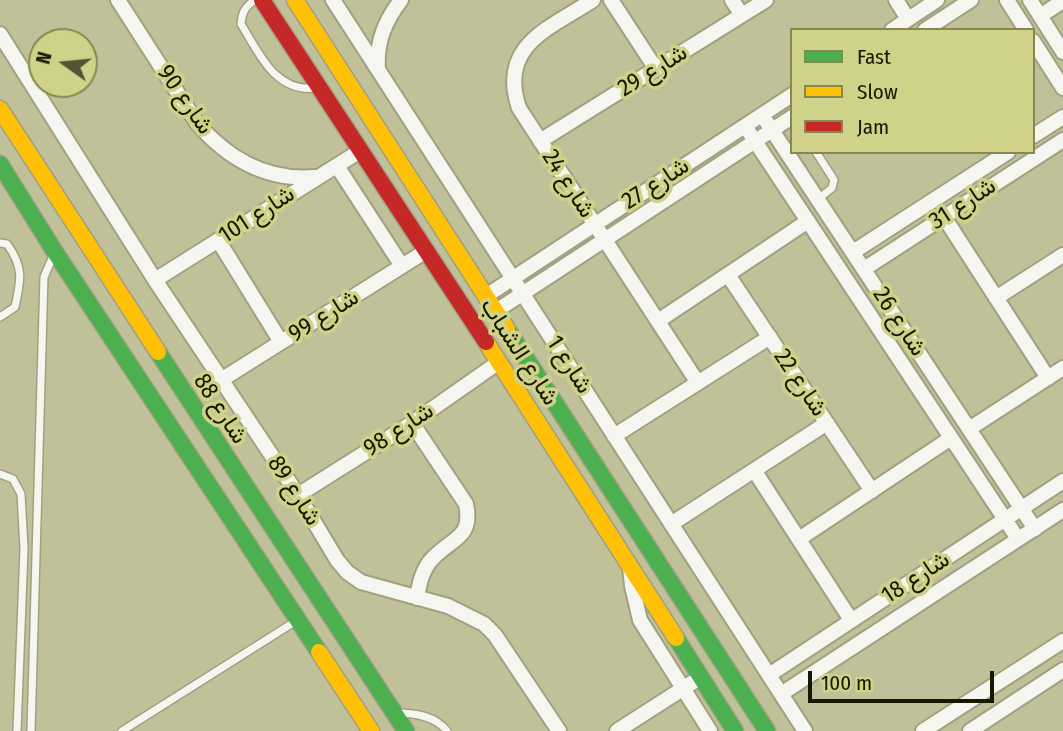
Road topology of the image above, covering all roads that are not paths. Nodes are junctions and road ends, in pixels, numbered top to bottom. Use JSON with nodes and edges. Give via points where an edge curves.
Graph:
{"nodes":[{"id":1,"x":118,"y":0,"type":"edge"},
{"id":2,"x":255,"y":0,"type":"edge"},
{"id":3,"x":262,"y":0,"type":"edge"},
{"id":4,"x":295,"y":0,"type":"edge"},
{"id":5,"x":333,"y":0,"type":"edge"},
{"id":6,"x":401,"y":0,"type":"edge"},
{"id":7,"x":593,"y":0,"type":"edge"},
{"id":8,"x":611,"y":0,"type":"edge"},
{"id":9,"x":732,"y":0,"type":"edge"},
{"id":10,"x":766,"y":0,"type":"edge"},
{"id":11,"x":896,"y":0,"type":"edge"},
{"id":12,"x":937,"y":0,"type":"edge"},
{"id":13,"x":971,"y":0,"type":"edge"},
{"id":14,"x":1007,"y":0,"type":"edge"},
{"id":15,"x":1030,"y":0,"type":"edge"},
{"id":16,"x":1063,"y":1,"type":"edge"},
{"id":17,"x":742,"y":15,"type":"junction"},
{"id":18,"x":1040,"y":16,"type":"junction"},
{"id":19,"x":908,"y":19,"type":"junction"},
{"id":20,"x":895,"y":28,"type":"edge"},
{"id":21,"x":928,"y":28,"type":"edge"},
{"id":22,"x":1025,"y":28,"type":"edge"},
{"id":23,"x":0,"y":34,"type":"edge"},
{"id":24,"x":1035,"y":44,"type":"edge"},
{"id":25,"x":1063,"y":52,"type":"edge"},
{"id":26,"x":339,"y":68,"type":"junction"},
{"id":27,"x":656,"y":69,"type":"junction"},
{"id":28,"x":378,"y":70,"type":"junction"},
{"id":29,"x":318,"y":85,"type":"junction"},
{"id":30,"x":1063,"y":88,"type":"edge"},
{"id":31,"x":790,"y":96,"type":"edge"},
{"id":32,"x":0,"y":109,"type":"edge"},
{"id":33,"x":762,"y":115,"type":"junction"},
{"id":34,"x":1063,"y":117,"type":"edge"},
{"id":35,"x":790,"y":121,"type":"edge"},
{"id":36,"x":745,"y":126,"type":"junction"},
{"id":37,"x":1035,"y":135,"type":"edge"},
{"id":38,"x":781,"y":138,"type":"edge"},
{"id":39,"x":1063,"y":140,"type":"edge"},
{"id":40,"x":540,"y":141,"type":"junction"},
{"id":41,"x":756,"y":141,"type":"junction"},
{"id":42,"x":360,"y":151,"type":"junction"},
{"id":43,"x":791,"y":154,"type":"edge"},
{"id":44,"x":817,"y":154,"type":"edge"},
{"id":45,"x":1005,"y":154,"type":"edge"},
{"id":46,"x":0,"y":164,"type":"edge"},
{"id":47,"x":337,"y":166,"type":"junction"},
{"id":48,"x":315,"y":177,"type":"junction"},
{"id":49,"x":818,"y":199,"type":"junction"},
{"id":50,"x":944,"y":217,"type":"junction"},
{"id":51,"x":808,"y":221,"type":"junction"},
{"id":52,"x":595,"y":225,"type":"junction"},
{"id":53,"x":218,"y":240,"type":"junction"},
{"id":54,"x":605,"y":240,"type":"junction"},
{"id":55,"x":0,"y":243,"type":"edge"},
{"id":56,"x":426,"y":251,"type":"junction"},
{"id":57,"x":55,"y":252,"type":"junction"},
{"id":58,"x":853,"y":253,"type":"junction"},
{"id":59,"x":1063,"y":255,"type":"edge"},
{"id":60,"x":402,"y":266,"type":"junction"},
{"id":61,"x":864,"y":269,"type":"junction"},
{"id":62,"x":728,"y":275,"type":"junction"},
{"id":63,"x":513,"y":278,"type":"junction"},
{"id":64,"x":155,"y":280,"type":"junction"},
{"id":65,"x":523,"y":294,"type":"junction"},
{"id":66,"x":486,"y":296,"type":"junction"},
{"id":67,"x":996,"y":298,"type":"junction"},
{"id":68,"x":496,"y":311,"type":"junction"},
{"id":69,"x":0,"y":317,"type":"edge"},
{"id":70,"x":658,"y":321,"type":"junction"},
{"id":71,"x":770,"y":337,"type":"junction"},
{"id":72,"x":281,"y":342,"type":"junction"},
{"id":73,"x":499,"y":362,"type":"junction"},
{"id":74,"x":1063,"y":368,"type":"edge"},
{"id":75,"x":1048,"y":378,"type":"junction"},
{"id":76,"x":221,"y":380,"type":"junction"},
{"id":77,"x":698,"y":383,"type":"junction"},
{"id":78,"x":412,"y":423,"type":"junction"},
{"id":79,"x":827,"y":423,"type":"junction"},
{"id":80,"x":969,"y":429,"type":"junction"},
{"id":81,"x":614,"y":436,"type":"junction"},
{"id":82,"x":951,"y":438,"type":"junction"},
{"id":83,"x":754,"y":470,"type":"junction"},
{"id":84,"x":0,"y":474,"type":"edge"},
{"id":85,"x":1063,"y":481,"type":"edge"},
{"id":86,"x":872,"y":491,"type":"junction"},
{"id":87,"x":298,"y":495,"type":"junction"},
{"id":88,"x":1021,"y":508,"type":"junction"},
{"id":89,"x":1063,"y":510,"type":"edge"},
{"id":90,"x":1005,"y":519,"type":"junction"},
{"id":91,"x":671,"y":524,"type":"junction"},
{"id":92,"x":1035,"y":529,"type":"junction"},
{"id":93,"x":799,"y":539,"type":"junction"},
{"id":94,"x":1018,"y":539,"type":"junction"},
{"id":95,"x":629,"y":563,"type":"junction"},
{"id":96,"x":417,"y":598,"type":"junction"},
{"id":97,"x":332,"y":619,"type":"junction"},
{"id":98,"x":298,"y":620,"type":"junction"},
{"id":99,"x":851,"y":620,"type":"junction"},
{"id":100,"x":699,"y":625,"type":"junction"},
{"id":101,"x":309,"y":636,"type":"junction"},
{"id":102,"x":679,"y":640,"type":"junction"},
{"id":103,"x":1063,"y":641,"type":"edge"},
{"id":104,"x":1063,"y":670,"type":"edge"},
{"id":105,"x":769,"y":674,"type":"junction"},
{"id":106,"x":701,"y":677,"type":"junction"},
{"id":107,"x":683,"y":688,"type":"junction"},
{"id":108,"x":781,"y":694,"type":"junction"},
{"id":109,"x":395,"y":714,"type":"junction"},
{"id":110,"x":17,"y":731,"type":"edge"},
{"id":111,"x":31,"y":731,"type":"edge"},
{"id":112,"x":122,"y":731,"type":"edge"},
{"id":113,"x":371,"y":731,"type":"edge"},
{"id":114,"x":406,"y":731,"type":"edge"},
{"id":115,"x":447,"y":731,"type":"edge"},
{"id":116,"x":559,"y":731,"type":"edge"},
{"id":117,"x":617,"y":731,"type":"edge"},
{"id":118,"x":710,"y":731,"type":"edge"},
{"id":119,"x":735,"y":731,"type":"edge"},
{"id":120,"x":767,"y":731,"type":"edge"},
{"id":121,"x":805,"y":731,"type":"edge"},
{"id":122,"x":923,"y":731,"type":"edge"},
{"id":123,"x":970,"y":731,"type":"edge"}],
"edges":[{"from":1,"to":48,"type":"street","name":"شارع 90","via":[[211,139],[263,172]]},
{"from":2,"to":29,"type":"lane","via":[[246,6],[241,24],[275,76],[296,87]]},
{"from":3,"to":29,"type":"street","name":"شارع الشباب"},
{"from":4,"to":26,"type":"street","name":"شارع الشباب"},
{"from":5,"to":28,"type":"street","name":"شارع 1"},
{"from":6,"to":28,"type":"street","via":[[381,36]]},
{"from":7,"to":40,"type":"street","name":"شارع 24","via":[[529,42],[518,56],[513,91]]},
{"from":8,"to":27,"type":"street"},
{"from":9,"to":17,"type":"street"},
{"from":10,"to":17,"type":"street","name":"شارع 29"},
{"from":11,"to":19,"type":"street"},
{"from":12,"to":19,"type":"street"},
{"from":13,"to":21,"type":"street"},
{"from":14,"to":22,"type":"street"},
{"from":15,"to":18,"type":"street"},
{"from":16,"to":18,"type":"street"},
{"from":17,"to":27,"type":"street","name":"شارع 29"},
{"from":18,"to":25,"type":"street"},
{"from":19,"to":20,"type":"street"},
{"from":23,"to":64,"type":"street","name":"شارع 89"},
{"from":24,"to":30,"type":"street"},
{"from":26,"to":29,"type":"street"},
{"from":26,"to":66,"type":"street","name":"شارع الشباب"},
{"from":27,"to":40,"type":"street","name":"شارع 29"},
{"from":28,"to":63,"type":"street","name":"شارع 1"},
{"from":29,"to":42,"type":"street","name":"شارع الشباب"},
{"from":31,"to":33,"type":"street","name":"شارع 27"},
{"from":32,"to":97,"type":"street","name":"شارع 88"},
{"from":33,"to":36,"type":"street","name":"شارع 27"},
{"from":33,"to":38,"type":"street","name":"شارع 26"},
{"from":34,"to":37,"type":"street"},
{"from":35,"to":38,"type":"street","name":"شارع 27"},
{"from":36,"to":41,"type":"street","name":"شارع 26"},
{"from":36,"to":52,"type":"street","name":"شارع 27"},
{"from":38,"to":41,"type":"street","name":"شارع 27"},
{"from":39,"to":50,"type":"street","name":"شارع 31"},
{"from":40,"to":52,"type":"street","name":"شارع 24"},
{"from":41,"to":51,"type":"street","name":"شارع 26"},
{"from":41,"to":54,"type":"street","name":"شارع 27"},
{"from":42,"to":47,"type":"street","name":"شارع 101"},
{"from":42,"to":56,"type":"street","name":"شارع الشباب"},
{"from":43,"to":49,"type":"street","name":"شارع 26"},
{"from":44,"to":49,"type":"lane","via":[[834,180],[832,188]]},
{"from":45,"to":58,"type":"street","name":"شارع 31"},
{"from":46,"to":57,"type":"street","name":"شارع 88"},
{"from":47,"to":48,"type":"street","name":"شارع 101"},
{"from":47,"to":60,"type":"street"},
{"from":48,"to":53,"type":"street","name":"شارع 101"},
{"from":49,"to":58,"type":"street","name":"شارع 26"},
{"from":50,"to":61,"type":"street","name":"شارع 31"},
{"from":50,"to":67,"type":"street"},
{"from":51,"to":62,"type":"street"},
{"from":51,"to":82,"type":"street","name":"شارع 26"},
{"from":52,"to":54,"type":"street","name":"شارع 24"},
{"from":52,"to":63,"type":"street","name":"شارع 27"},
{"from":53,"to":64,"type":"street","name":"شارع 101"},
{"from":53,"to":72,"type":"street"},
{"from":54,"to":65,"type":"street","name":"شارع 27"},
{"from":54,"to":70,"type":"street","name":"شارع 24"},
{"from":55,"to":69,"type":"lane","via":[[10,248],[22,273],[15,307]]},
{"from":56,"to":60,"type":"street","name":"شارع 99"},
{"from":56,"to":73,"type":"street","name":"شارع الشباب"},
{"from":57,"to":98,"type":"street","name":"شارع 88"},
{"from":57,"to":111,"type":"lane","via":[[44,277]]},
{"from":58,"to":61,"type":"street","name":"شارع 26"},
{"from":59,"to":67,"type":"street"},
{"from":60,"to":72,"type":"street","name":"شارع 99"},
{"from":61,"to":80,"type":"street","name":"شارع 26"},
{"from":62,"to":70,"type":"street"},
{"from":62,"to":71,"type":"street","name":"شارع 22"},
{"from":63,"to":65,"type":"street","name":"شارع 1"},
{"from":63,"to":66,"type":"street","name":"شارع 27"},
{"from":64,"to":76,"type":"street","name":"شارع 89"},
{"from":65,"to":68,"type":"street","name":"شارع 27"},
{"from":65,"to":81,"type":"street","name":"شارع 1"},
{"from":66,"to":68,"type":"street","name":"شارع الشباب"},
{"from":67,"to":75,"type":"street"},
{"from":68,"to":100,"type":"street","name":"شارع الشباب"},
{"from":70,"to":77,"type":"street","name":"شارع 24"},
{"from":71,"to":77,"type":"street"},
{"from":71,"to":79,"type":"street","name":"شارع 22"},
{"from":72,"to":76,"type":"street","name":"شارع 99"},
{"from":73,"to":78,"type":"street","name":"شارع 98"},
{"from":73,"to":95,"type":"street","name":"شارع الشباب"},
{"from":74,"to":75,"type":"street"},
{"from":75,"to":80,"type":"street"},
{"from":76,"to":87,"type":"street","name":"شارع 89"},
{"from":77,"to":81,"type":"street"},
{"from":78,"to":87,"type":"street","name":"شارع 98"},
{"from":78,"to":96,"type":"street","via":[[466,503],[468,515],[461,536],[425,569]]},
{"from":79,"to":83,"type":"street"},
{"from":79,"to":86,"type":"street","name":"شارع 22"},
{"from":80,"to":88,"type":"street","name":"شارع 26"},
{"from":81,"to":91,"type":"street","name":"شارع 1"},
{"from":82,"to":86,"type":"street"},
{"from":82,"to":90,"type":"street","name":"شارع 26"},
{"from":83,"to":91,"type":"street"},
{"from":83,"to":93,"type":"street"},
{"from":84,"to":110,"type":"lane","via":[[13,479],[21,494],[24,550]]},
{"from":85,"to":88,"type":"street","name":"شارع 18"},
{"from":86,"to":93,"type":"street"},
{"from":87,"to":96,"type":"street","name":"شارع 89","via":[[346,572],[377,588]]},
{"from":88,"to":90,"type":"street","name":"شارع 18"},
{"from":88,"to":92,"type":"street","name":"شارع 26"},
{"from":89,"to":92,"type":"street","name":"شارع 18"},
{"from":90,"to":94,"type":"street","name":"شارع 26"},
{"from":90,"to":99,"type":"street","name":"شارع 18"},
{"from":91,"to":105,"type":"street","name":"شارع 1"},
{"from":92,"to":94,"type":"street","name":"شارع 18"},
{"from":93,"to":99,"type":"street"},
{"from":94,"to":108,"type":"street","name":"شارع 18"},
{"from":95,"to":102,"type":"street","name":"شارع الشباب"},
{"from":95,"to":107,"type":"street","via":[[640,620]]},
{"from":96,"to":116,"type":"street","name":"شارع 89","via":[[448,606],[484,624]]},
{"from":97,"to":101,"type":"street"},
{"from":97,"to":109,"type":"street","name":"شارع 88"},
{"from":98,"to":101,"type":"street","name":"شارع 88"},
{"from":98,"to":112,"type":"lane"},
{"from":99,"to":105,"type":"street","name":"شارع 18"},
{"from":100,"to":102,"type":"street"},
{"from":100,"to":120,"type":"street","name":"شارع الشباب"},
{"from":101,"to":113,"type":"street","name":"شارع 88"},
{"from":102,"to":106,"type":"street","name":"شارع الشباب"},
{"from":103,"to":122,"type":"street"},
{"from":104,"to":123,"type":"street"},
{"from":105,"to":108,"type":"street","name":"شارع 1"},
{"from":106,"to":107,"type":"street"},
{"from":106,"to":119,"type":"street","name":"شارع الشباب"},
{"from":107,"to":117,"type":"street"},
{"from":107,"to":118,"type":"street"},
{"from":108,"to":121,"type":"street","name":"شارع 1"},
{"from":109,"to":114,"type":"street","name":"شارع 88"},
{"from":109,"to":115,"type":"lane","via":[[429,718]]}]}
